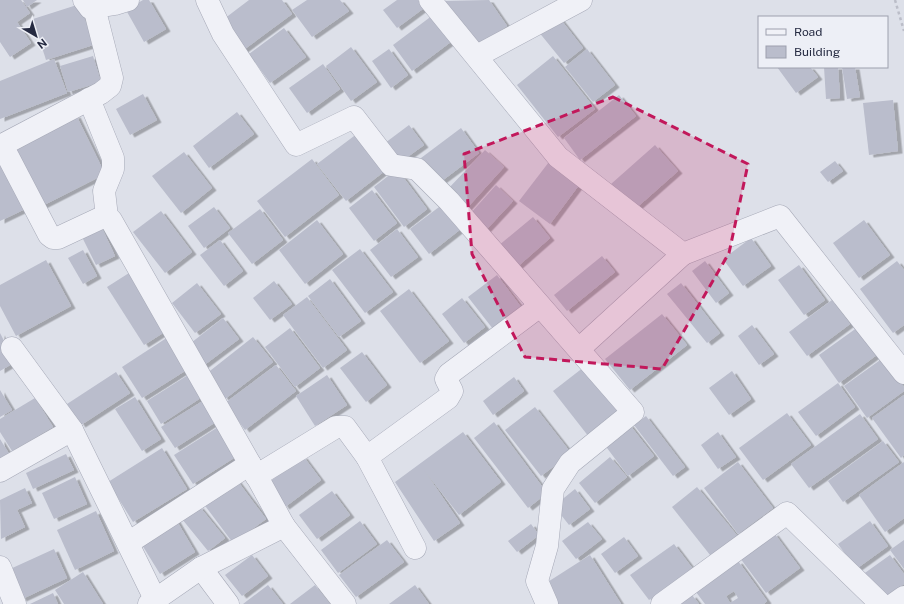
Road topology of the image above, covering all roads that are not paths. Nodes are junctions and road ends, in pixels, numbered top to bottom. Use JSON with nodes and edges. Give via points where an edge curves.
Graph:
{"nodes":[{"id":1,"x":128,"y":0,"type":"edge"},
{"id":2,"x":207,"y":0,"type":"edge"},
{"id":3,"x":430,"y":0,"type":"edge"},
{"id":4,"x":581,"y":0,"type":"edge"},
{"id":5,"x":90,"y":4,"type":"edge"},
{"id":6,"x":477,"y":56,"type":"junction"},
{"id":7,"x":90,"y":99,"type":"junction"},
{"id":8,"x":1,"y":145,"type":"edge"},
{"id":9,"x":107,"y":217,"type":"junction"},
{"id":10,"x":683,"y":254,"type":"junction"},
{"id":11,"x":540,"y":306,"type":"junction"},
{"id":12,"x":12,"y":348,"type":"dead end"},
{"id":13,"x":579,"y":349,"type":"junction"},
{"id":14,"x":904,"y":373,"type":"edge"},
{"id":15,"x":72,"y":430,"type":"junction"},
{"id":16,"x":367,"y":457,"type":"junction"},
{"id":17,"x":253,"y":470,"type":"junction"},
{"id":18,"x":0,"y":472,"type":"edge"},
{"id":19,"x":284,"y":526,"type":"junction"},
{"id":20,"x":128,"y":543,"type":"junction"},
{"id":21,"x":415,"y":548,"type":"dead end"},
{"id":22,"x":0,"y":568,"type":"edge"},
{"id":23,"x":201,"y":568,"type":"junction"},
{"id":24,"x":904,"y":597,"type":"edge"},
{"id":25,"x":152,"y":602,"type":"edge"},
{"id":26,"x":15,"y":604,"type":"edge"},
{"id":27,"x":228,"y":604,"type":"edge"},
{"id":28,"x":345,"y":604,"type":"edge"},
{"id":29,"x":547,"y":604,"type":"edge"},
{"id":30,"x":662,"y":604,"type":"edge"},
{"id":31,"x":881,"y":604,"type":"edge"},
{"id":32,"x":894,"y":604,"type":"edge"}],
"edges":[{"from":1,"to":5,"type":"street"},
{"from":2,"to":11,"type":"street","via":[[223,34],[296,145],[354,116],[390,165],[416,169],[449,201]]},
{"from":3,"to":6,"type":"street"},
{"from":4,"to":6,"type":"street"},
{"from":5,"to":7,"type":"street","via":[[112,82],[107,90]]},
{"from":6,"to":10,"type":"street","via":[[558,158]]},
{"from":7,"to":8,"type":"street"},
{"from":7,"to":9,"type":"street","via":[[113,158],[113,169],[104,191]]},
{"from":8,"to":9,"type":"street","via":[[49,235],[53,238]]},
{"from":9,"to":17,"type":"street"},
{"from":10,"to":13,"type":"street"},
{"from":10,"to":14,"type":"street","via":[[780,216]]},
{"from":11,"to":13,"type":"street"},
{"from":11,"to":16,"type":"street","via":[[449,374],[446,379],[452,391],[448,398]]},
{"from":12,"to":15,"type":"street"},
{"from":13,"to":29,"type":"street","via":[[633,412],[570,463],[553,489],[547,546],[536,581]]},
{"from":15,"to":18,"type":"street"},
{"from":15,"to":20,"type":"street"},
{"from":16,"to":17,"type":"street","via":[[348,429],[341,426]]},
{"from":16,"to":21,"type":"street"},
{"from":17,"to":19,"type":"street"},
{"from":17,"to":20,"type":"street"},
{"from":19,"to":23,"type":"street"},
{"from":19,"to":28,"type":"street"},
{"from":20,"to":25,"type":"street"},
{"from":22,"to":26,"type":"street"},
{"from":23,"to":25,"type":"street"},
{"from":23,"to":27,"type":"street"},
{"from":24,"to":32,"type":"street"},
{"from":30,"to":31,"type":"street","via":[[787,513]]}]}
